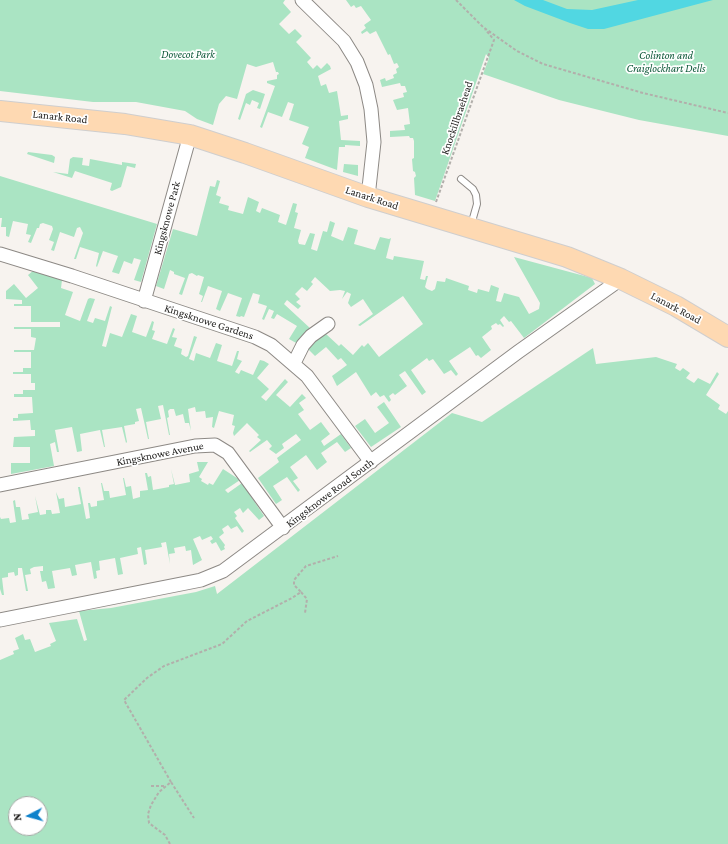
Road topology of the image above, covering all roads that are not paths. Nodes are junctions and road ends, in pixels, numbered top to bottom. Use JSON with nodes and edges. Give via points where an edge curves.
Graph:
{"nodes":[{"id":1,"x":302,"y":0,"type":"edge"},
{"id":2,"x":0,"y":110,"type":"edge"},
{"id":3,"x":190,"y":135,"type":"junction"},
{"id":4,"x":461,"y":179,"type":"dead end"},
{"id":5,"x":368,"y":197,"type":"junction"},
{"id":6,"x":470,"y":228,"type":"junction"},
{"id":7,"x":0,"y":254,"type":"edge"},
{"id":8,"x":621,"y":279,"type":"junction"},
{"id":9,"x":144,"y":301,"type":"junction"},
{"id":10,"x":328,"y":324,"type":"dead end"},
{"id":11,"x":728,"y":337,"type":"edge"},
{"id":12,"x":294,"y":362,"type":"junction"},
{"id":13,"x":371,"y":462,"type":"junction"},
{"id":14,"x":0,"y":486,"type":"edge"},
{"id":15,"x":283,"y":528,"type":"junction"},
{"id":16,"x":0,"y":620,"type":"edge"}],
"edges":[{"from":1,"to":5,"type":"street","via":[[344,41],[357,62],[366,85],[374,131]]},
{"from":2,"to":3,"type":"main road","name":"Lanark Road","via":[[125,124]]},
{"from":3,"to":5,"type":"main road","name":"Lanark Road"},
{"from":3,"to":9,"type":"street","name":"Kingsknowe Park"},
{"from":4,"to":6,"type":"lane","via":[[476,195]]},
{"from":5,"to":6,"type":"main road","name":"Lanark Road"},
{"from":6,"to":8,"type":"main road","name":"Lanark Road","via":[[567,257]]},
{"from":7,"to":9,"type":"street","name":"Kingsknowe Gardens"},
{"from":8,"to":11,"type":"main road","name":"Lanark Road","via":[[676,306]]},
{"from":8,"to":13,"type":"street","name":"Kingsknowe Road South"},
{"from":9,"to":12,"type":"street","name":"Kingsknowe Gardens","via":[[259,339]]},
{"from":10,"to":12,"type":"street","via":[[311,336]]},
{"from":12,"to":13,"type":"street","name":"Kingsknowe Gardens","via":[[320,391]]},
{"from":13,"to":15,"type":"street","name":"Kingsknowe Road South"},
{"from":14,"to":15,"type":"street","name":"Kingsknowe Avenue","via":[[196,446],[215,445],[228,453]]},
{"from":15,"to":16,"type":"street","name":"Kingsknowe Road South","via":[[230,567],[207,578]]}]}
